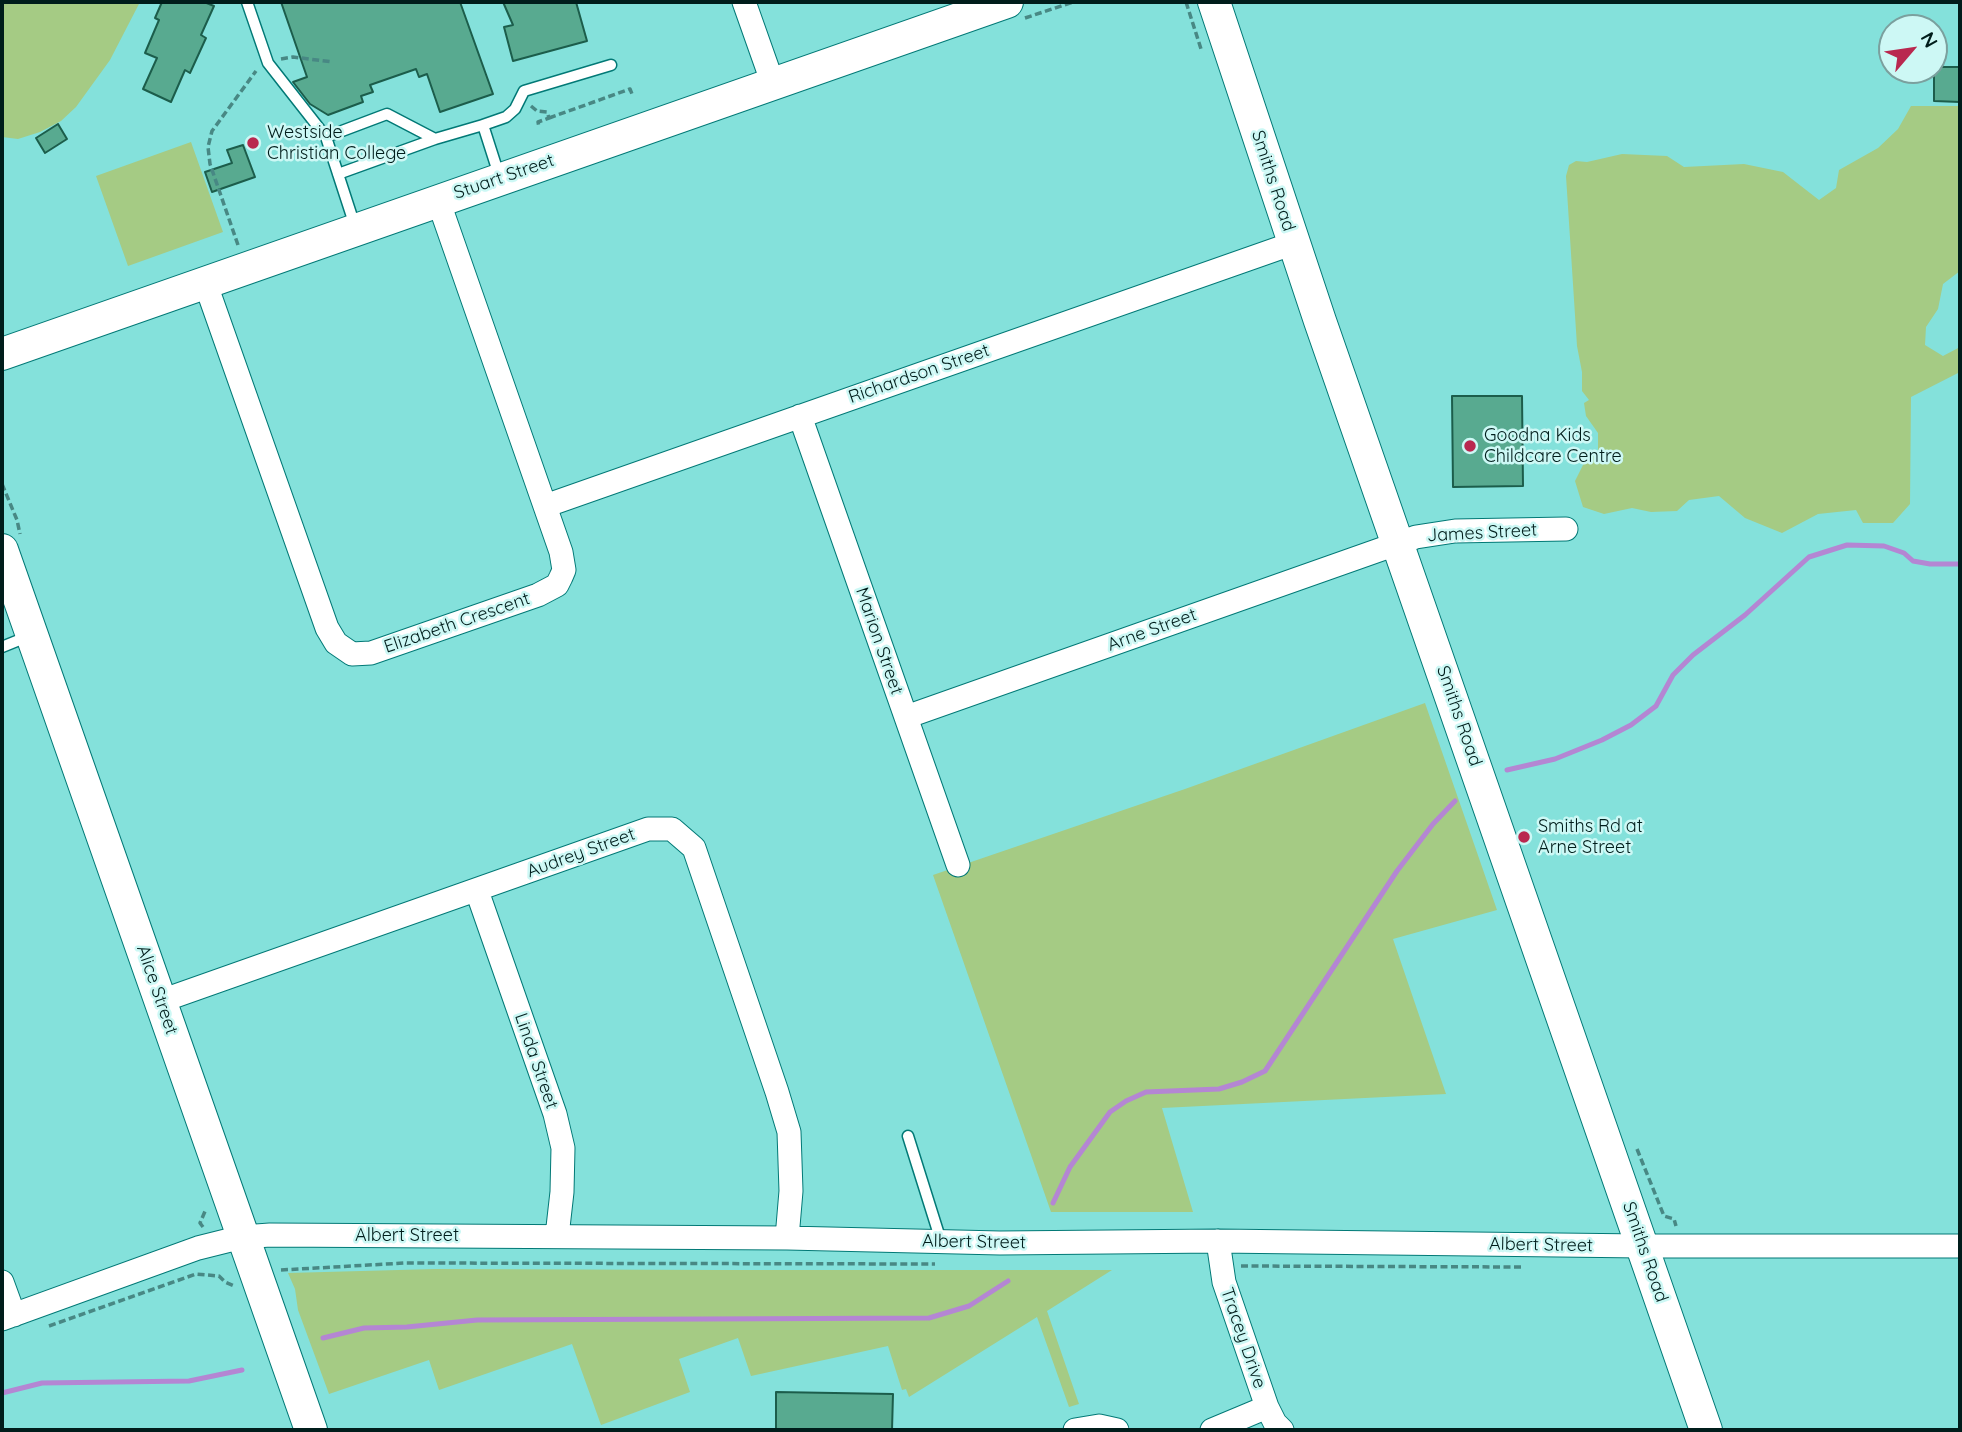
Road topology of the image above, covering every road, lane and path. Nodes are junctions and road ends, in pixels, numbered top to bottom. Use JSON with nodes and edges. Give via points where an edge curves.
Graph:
{"nodes":[{"id":1,"x":247,"y":2,"type":"edge"},
{"id":2,"x":744,"y":2,"type":"edge"},
{"id":3,"x":1007,"y":2,"type":"edge"},
{"id":4,"x":1214,"y":2,"type":"edge"},
{"id":5,"x":275,"y":61,"type":"dead end"},
{"id":6,"x":333,"y":62,"type":"dead end"},
{"id":7,"x":611,"y":65,"type":"dead end"},
{"id":8,"x":259,"y":66,"type":"dead end"},
{"id":9,"x":773,"y":84,"type":"junction"},
{"id":10,"x":632,"y":94,"type":"dead end"},
{"id":11,"x":483,"y":125,"type":"junction"},
{"id":12,"x":539,"y":127,"type":"dead end"},
{"id":13,"x":326,"y":137,"type":"junction"},
{"id":14,"x":435,"y":139,"type":"junction"},
{"id":15,"x":338,"y":174,"type":"junction"},
{"id":16,"x":500,"y":178,"type":"junction"},
{"id":17,"x":438,"y":200,"type":"junction"},
{"id":18,"x":356,"y":229,"type":"junction"},
{"id":19,"x":1294,"y":243,"type":"junction"},
{"id":20,"x":237,"y":245,"type":"dead end"},
{"id":21,"x":205,"y":282,"type":"junction"},
{"id":22,"x":2,"y":354,"type":"edge"},
{"id":23,"x":800,"y":416,"type":"junction"},
{"id":24,"x":545,"y":506,"type":"junction"},
{"id":25,"x":1566,"y":529,"type":"dead end"},
{"id":26,"x":1398,"y":542,"type":"junction"},
{"id":27,"x":2,"y":550,"type":"edge"},
{"id":28,"x":32,"y":635,"type":"junction"},
{"id":29,"x":2,"y":647,"type":"edge"},
{"id":30,"x":906,"y":717,"type":"junction"},
{"id":31,"x":958,"y":865,"type":"dead end"},
{"id":32,"x":477,"y":891,"type":"junction"},
{"id":33,"x":161,"y":1001,"type":"junction"},
{"id":34,"x":908,"y":1136,"type":"dead end"},
{"id":35,"x":1633,"y":1140,"type":"dead end"},
{"id":36,"x":1674,"y":1219,"type":"dead end"},
{"id":37,"x":557,"y":1236,"type":"junction"},
{"id":38,"x":242,"y":1237,"type":"junction"},
{"id":39,"x":787,"y":1238,"type":"junction"},
{"id":40,"x":1218,"y":1241,"type":"junction"},
{"id":41,"x":1643,"y":1246,"type":"junction"},
{"id":42,"x":1960,"y":1247,"type":"edge"},
{"id":43,"x":942,"y":1253,"type":"junction"},
{"id":44,"x":1222,"y":1267,"type":"junction"},
{"id":45,"x":1535,"y":1267,"type":"dead end"},
{"id":46,"x":257,"y":1277,"type":"junction"},
{"id":47,"x":2,"y":1282,"type":"edge"},
{"id":48,"x":8,"y":1317,"type":"edge"},
{"id":49,"x":41,"y":1329,"type":"dead end"},
{"id":50,"x":1267,"y":1407,"type":"junction"},
{"id":51,"x":311,"y":1430,"type":"edge"},
{"id":52,"x":1075,"y":1430,"type":"edge"},
{"id":53,"x":1117,"y":1430,"type":"edge"},
{"id":54,"x":1212,"y":1430,"type":"edge"},
{"id":55,"x":1282,"y":1430,"type":"edge"},
{"id":56,"x":1706,"y":1430,"type":"edge"}],
"edges":[{"from":1,"to":13,"type":"lane","via":[[268,63]]},
{"from":2,"to":9,"type":"street"},
{"from":3,"to":9,"type":"street","name":"Stuart Street"},
{"from":4,"to":19,"type":"street","name":"Smiths Road"},
{"from":5,"to":6,"type":"path","via":[[293,57]]},
{"from":7,"to":11,"type":"lane","via":[[524,92],[506,117]]},
{"from":8,"to":20,"type":"path","via":[[209,138],[210,164]]},
{"from":9,"to":16,"type":"street","name":"Stuart Street"},
{"from":10,"to":12,"type":"path","via":[[630,89],[538,122]]},
{"from":11,"to":14,"type":"lane"},
{"from":11,"to":16,"type":"lane"},
{"from":13,"to":14,"type":"lane","via":[[387,114]]},
{"from":13,"to":15,"type":"lane"},
{"from":14,"to":15,"type":"lane"},
{"from":15,"to":18,"type":"lane"},
{"from":16,"to":17,"type":"street","name":"Stuart Street"},
{"from":17,"to":18,"type":"street","name":"Stuart Street"},
{"from":17,"to":24,"type":"street","name":"Elizabeth Crescent"},
{"from":18,"to":21,"type":"street","name":"Stuart Street"},
{"from":19,"to":23,"type":"street","name":"Richardson Street"},
{"from":19,"to":26,"type":"street","name":"Smiths Road"},
{"from":21,"to":22,"type":"street","name":"Stuart Street"},
{"from":21,"to":24,"type":"street","name":"Elizabeth Crescent","via":[[327,628],[343,649],[352,654],[371,653],[557,585],[563,561]]},
{"from":23,"to":24,"type":"street","name":"Richardson Street"},
{"from":23,"to":30,"type":"street","name":"Marion Street"},
{"from":25,"to":26,"type":"street","name":"James Street","via":[[1443,532]]},
{"from":26,"to":30,"type":"street","name":"Arne Street"},
{"from":26,"to":41,"type":"street","name":"Smiths Road"},
{"from":27,"to":28,"type":"street","name":"Alice Street"},
{"from":28,"to":29,"type":"lane"},
{"from":28,"to":33,"type":"street","name":"Alice Street"},
{"from":30,"to":31,"type":"street","name":"Marion Street"},
{"from":32,"to":33,"type":"street","name":"Audrey Street"},
{"from":32,"to":37,"type":"street","name":"Linda Street","via":[[563,1148]]},
{"from":32,"to":39,"type":"street","name":"Audrey Street","via":[[648,829],[672,830],[694,848],[789,1132]]},
{"from":33,"to":38,"type":"street","name":"Alice Street"},
{"from":34,"to":43,"type":"lane"},
{"from":35,"to":36,"type":"path","via":[[1664,1216]]},
{"from":37,"to":38,"type":"street","name":"Albert Street"},
{"from":37,"to":39,"type":"street","name":"Albert Street"},
{"from":38,"to":46,"type":"street","name":"Alice Street"},
{"from":38,"to":48,"type":"street","name":"Albert Street","via":[[198,1248]]},
{"from":39,"to":43,"type":"street","name":"Albert Street"},
{"from":40,"to":41,"type":"street","name":"Albert Street"},
{"from":40,"to":43,"type":"street","name":"Albert Street","via":[[1000,1243]]},
{"from":40,"to":44,"type":"street","name":"Tracey Drive"},
{"from":41,"to":42,"type":"street","name":"Albert Street"},
{"from":41,"to":56,"type":"street","name":"Smiths Road"},
{"from":43,"to":46,"type":"path","via":[[405,1263],[278,1270]]},
{"from":44,"to":45,"type":"path"},
{"from":44,"to":50,"type":"street","name":"Tracey Drive"},
{"from":46,"to":49,"type":"path","via":[[234,1286],[219,1276],[197,1274]]},
{"from":46,"to":51,"type":"street","name":"Alice Street"},
{"from":47,"to":48,"type":"street"},
{"from":50,"to":54,"type":"street"},
{"from":50,"to":55,"type":"street","name":"Tracey Drive"},
{"from":52,"to":53,"type":"street","via":[[1100,1426]]}]}
